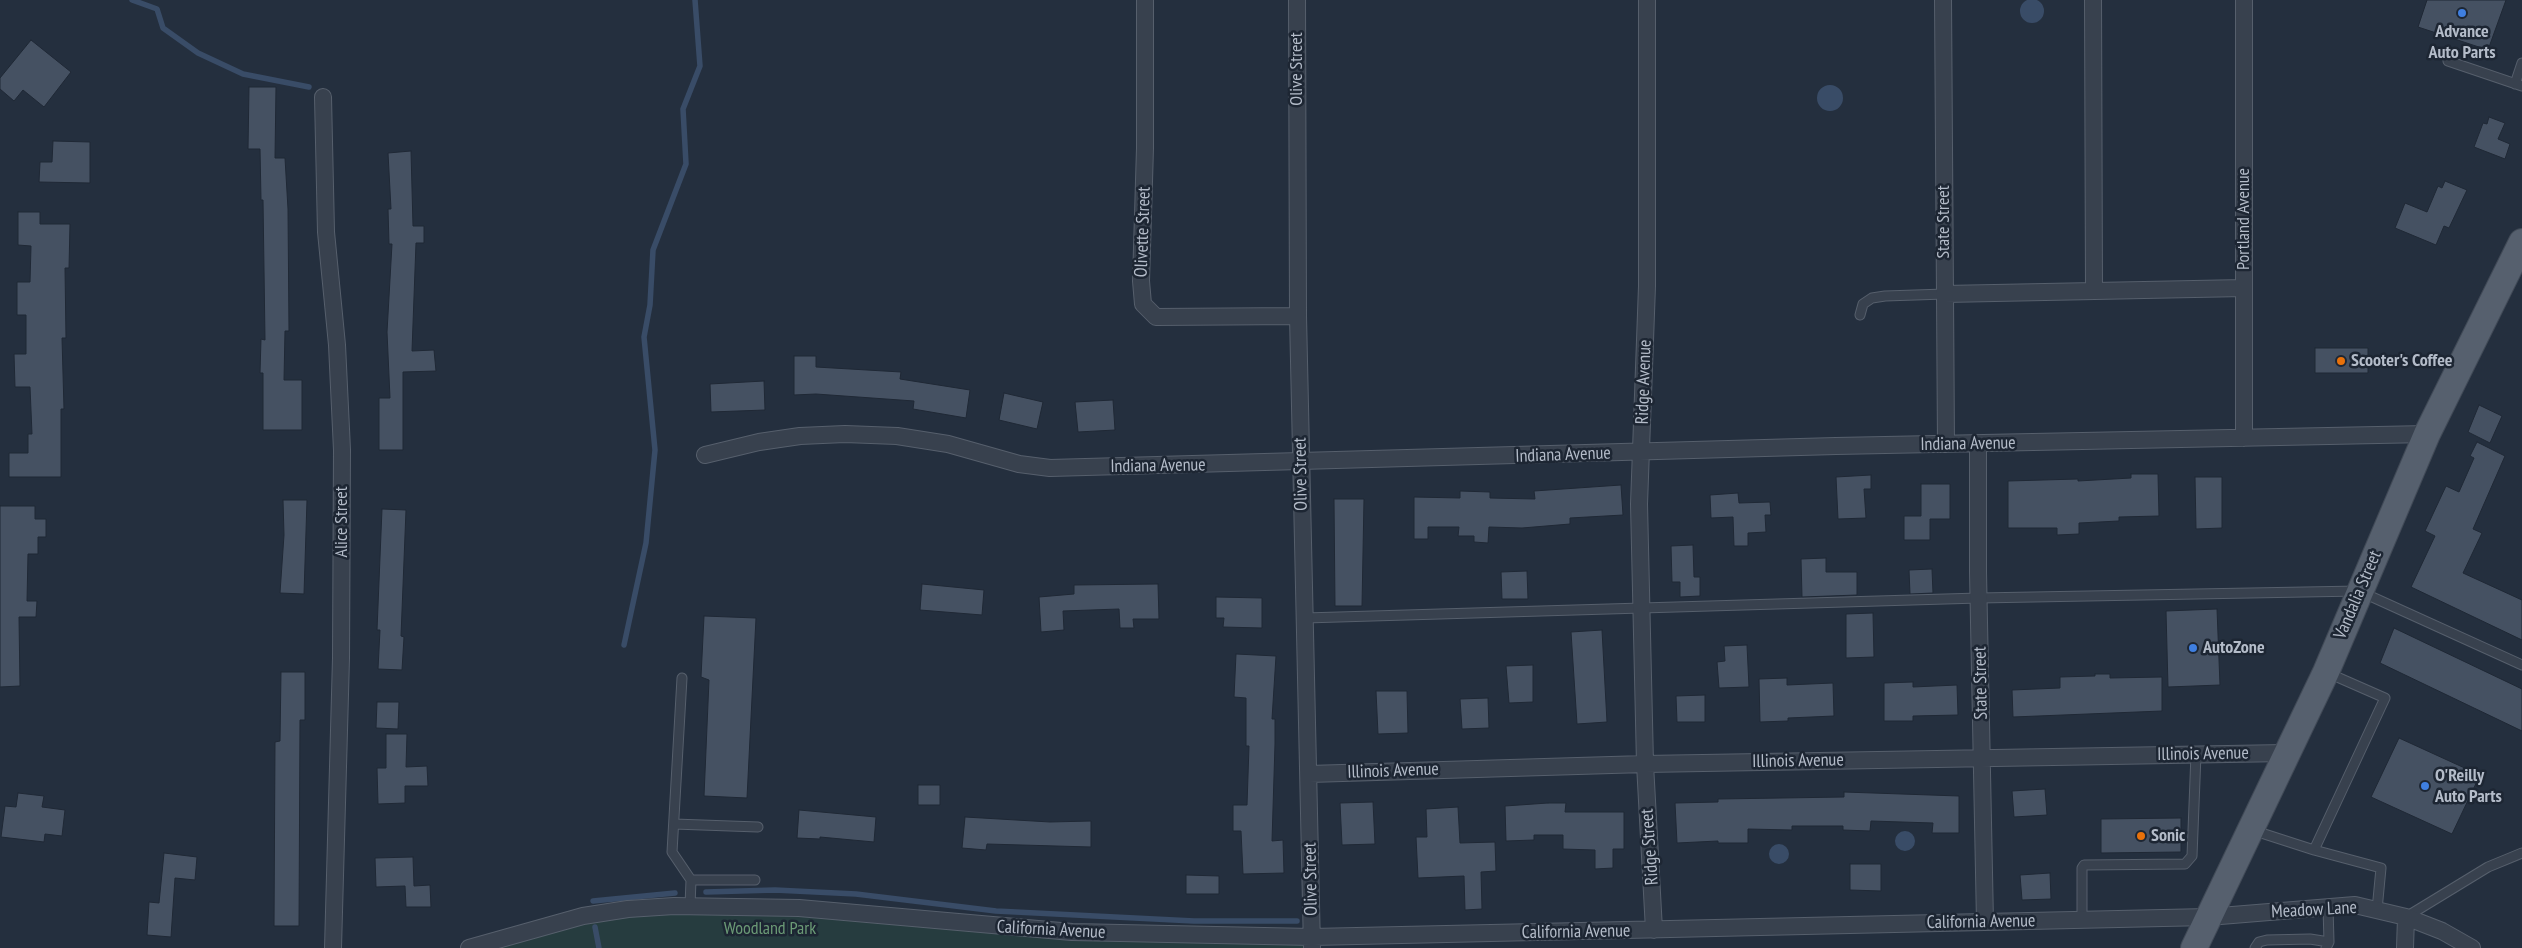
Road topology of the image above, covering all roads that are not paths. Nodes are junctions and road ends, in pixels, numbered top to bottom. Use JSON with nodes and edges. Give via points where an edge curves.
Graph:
{"nodes":[{"id":1,"x":1145,"y":0,"type":"edge"},
{"id":2,"x":1297,"y":0,"type":"edge"},
{"id":3,"x":1647,"y":0,"type":"edge"},
{"id":4,"x":1943,"y":0,"type":"edge"},
{"id":5,"x":2093,"y":0,"type":"edge"},
{"id":6,"x":2244,"y":0,"type":"edge"},
{"id":7,"x":2448,"y":61,"type":"dead end"},
{"id":8,"x":2522,"y":63,"type":"edge"},
{"id":9,"x":2519,"y":85,"type":"edge"},
{"id":10,"x":323,"y":98,"type":"dead end"},
{"id":11,"x":2522,"y":242,"type":"edge"},
{"id":12,"x":2244,"y":288,"type":"junction"},
{"id":13,"x":2094,"y":291,"type":"junction"},
{"id":14,"x":1945,"y":294,"type":"junction"},
{"id":15,"x":1860,"y":315,"type":"dead end"},
{"id":16,"x":1298,"y":316,"type":"junction"},
{"id":17,"x":2427,"y":434,"type":"junction"},
{"id":18,"x":2244,"y":438,"type":"junction"},
{"id":19,"x":1946,"y":444,"type":"junction"},
{"id":20,"x":1978,"y":444,"type":"junction"},
{"id":21,"x":1642,"y":453,"type":"junction"},
{"id":22,"x":705,"y":455,"type":"dead end"},
{"id":23,"x":1301,"y":462,"type":"junction"},
{"id":24,"x":2359,"y":591,"type":"junction"},
{"id":25,"x":1979,"y":598,"type":"junction"},
{"id":26,"x":1640,"y":607,"type":"junction"},
{"id":27,"x":1305,"y":618,"type":"junction"},
{"id":28,"x":2522,"y":665,"type":"edge"},
{"id":29,"x":2326,"y":672,"type":"junction"},
{"id":30,"x":682,"y":678,"type":"dead end"},
{"id":31,"x":2286,"y":753,"type":"junction"},
{"id":32,"x":2196,"y":754,"type":"junction"},
{"id":33,"x":1983,"y":758,"type":"junction"},
{"id":34,"x":1645,"y":764,"type":"junction"},
{"id":35,"x":1309,"y":774,"type":"junction"},
{"id":36,"x":674,"y":824,"type":"junction"},
{"id":37,"x":758,"y":827,"type":"dead end"},
{"id":38,"x":2250,"y":829,"type":"junction"},
{"id":39,"x":2314,"y":850,"type":"junction"},
{"id":40,"x":2522,"y":853,"type":"edge"},
{"id":41,"x":691,"y":880,"type":"junction"},
{"id":42,"x":755,"y":880,"type":"dead end"},
{"id":43,"x":690,"y":906,"type":"junction"},
{"id":44,"x":2328,"y":908,"type":"junction"},
{"id":45,"x":2377,"y":910,"type":"junction"},
{"id":46,"x":2208,"y":917,"type":"junction"},
{"id":47,"x":2406,"y":917,"type":"junction"},
{"id":48,"x":2082,"y":920,"type":"junction"},
{"id":49,"x":1985,"y":922,"type":"junction"},
{"id":50,"x":1654,"y":930,"type":"junction"},
{"id":51,"x":1312,"y":943,"type":"edge"},
{"id":52,"x":2327,"y":945,"type":"edge"},
{"id":53,"x":333,"y":948,"type":"edge"},
{"id":54,"x":469,"y":948,"type":"edge"},
{"id":55,"x":2194,"y":948,"type":"edge"},
{"id":56,"x":2255,"y":948,"type":"edge"},
{"id":57,"x":2405,"y":948,"type":"edge"},
{"id":58,"x":2472,"y":948,"type":"edge"}],
"edges":[{"from":1,"to":16,"type":"street","name":"Olivette Street","via":[[1143,304],[1156,317]]},
{"from":2,"to":16,"type":"street","name":"Olive Street"},
{"from":3,"to":21,"type":"street","name":"Ridge Avenue","via":[[1647,286]]},
{"from":4,"to":14,"type":"street","name":"State Street"},
{"from":5,"to":13,"type":"street"},
{"from":6,"to":12,"type":"street","name":"Portland Avenue"},
{"from":7,"to":9,"type":"lane"},
{"from":8,"to":9,"type":"lane"},
{"from":10,"to":53,"type":"street","name":"Alice Street","via":[[326,232],[337,345],[342,450],[341,658]]},
{"from":11,"to":17,"type":"main road","name":"Vandalia Street"},
{"from":12,"to":13,"type":"street"},
{"from":12,"to":18,"type":"street","name":"Portland Avenue"},
{"from":13,"to":14,"type":"street"},
{"from":14,"to":15,"type":"lane","via":[[1872,298],[1863,304]]},
{"from":14,"to":19,"type":"street","name":"State Street"},
{"from":16,"to":23,"type":"street","name":"Olive Street"},
{"from":17,"to":18,"type":"street","name":"Indiana Avenue"},
{"from":17,"to":24,"type":"main road","name":"Vandalia Street"},
{"from":18,"to":20,"type":"street","name":"Indiana Avenue"},
{"from":19,"to":20,"type":"street","name":"Indiana Avenue"},
{"from":19,"to":21,"type":"street","name":"Indiana Avenue"},
{"from":20,"to":25,"type":"street","name":"State Street"},
{"from":21,"to":23,"type":"street","name":"Indiana Avenue"},
{"from":21,"to":26,"type":"street","name":"Ridge Avenue"},
{"from":22,"to":23,"type":"street","name":"Indiana Avenue","via":[[759,442],[845,434],[897,436],[948,444],[1019,464],[1050,468]]},
{"from":23,"to":27,"type":"street","name":"Olive Street"},
{"from":24,"to":25,"type":"lane"},
{"from":24,"to":28,"type":"lane"},
{"from":24,"to":29,"type":"main road","name":"Vandalia Street"},
{"from":25,"to":26,"type":"lane"},
{"from":25,"to":33,"type":"street","name":"State Street"},
{"from":26,"to":27,"type":"lane"},
{"from":26,"to":34,"type":"street","name":"Ridge Avenue"},
{"from":27,"to":35,"type":"street","name":"Olive Street"},
{"from":29,"to":31,"type":"main road","name":"Vandalia Street"},
{"from":29,"to":39,"type":"lane","via":[[2385,698]]},
{"from":30,"to":36,"type":"lane"},
{"from":31,"to":32,"type":"street","name":"Illinois Avenue"},
{"from":31,"to":38,"type":"main road","name":"Vandalia Street"},
{"from":32,"to":33,"type":"street","name":"Illinois Avenue"},
{"from":32,"to":48,"type":"lane","via":[[2194,851],[2185,864],[2084,865]]},
{"from":33,"to":34,"type":"street","name":"Illinois Avenue"},
{"from":33,"to":49,"type":"street","name":"State Street"},
{"from":34,"to":35,"type":"street","name":"Illinois Avenue"},
{"from":34,"to":50,"type":"street","name":"Ridge Street"},
{"from":35,"to":51,"type":"street","name":"Olive Street"},
{"from":36,"to":37,"type":"lane"},
{"from":36,"to":41,"type":"lane","via":[[672,852]]},
{"from":38,"to":39,"type":"lane"},
{"from":38,"to":46,"type":"main road","name":"Vandalia Street"},
{"from":39,"to":45,"type":"lane","via":[[2380,868]]},
{"from":40,"to":47,"type":"lane","via":[[2488,867]]},
{"from":41,"to":42,"type":"lane"},
{"from":41,"to":43,"type":"lane"},
{"from":43,"to":51,"type":"street","name":"California Avenue","via":[[845,911],[1072,932]]},
{"from":43,"to":54,"type":"street","name":"California Avenue","via":[[628,909],[583,916]]},
{"from":44,"to":45,"type":"street","name":"Meadow Lane","via":[[2355,905]]},
{"from":44,"to":46,"type":"street","name":"Meadow Lane"},
{"from":44,"to":52,"type":"lane"},
{"from":45,"to":47,"type":"street","name":"Meadow Lane"},
{"from":46,"to":48,"type":"street","name":"California Avenue"},
{"from":46,"to":55,"type":"main road","name":"Vandalia Street"},
{"from":47,"to":57,"type":"street"},
{"from":47,"to":58,"type":"street","name":"Meadow Lane","via":[[2442,931]]},
{"from":48,"to":49,"type":"street","name":"California Avenue"},
{"from":49,"to":50,"type":"street","name":"California Avenue"},
{"from":50,"to":51,"type":"street","name":"California Avenue"},
{"from":52,"to":56,"type":"lane","via":[[2310,939],[2267,940],[2259,942]]}]}
